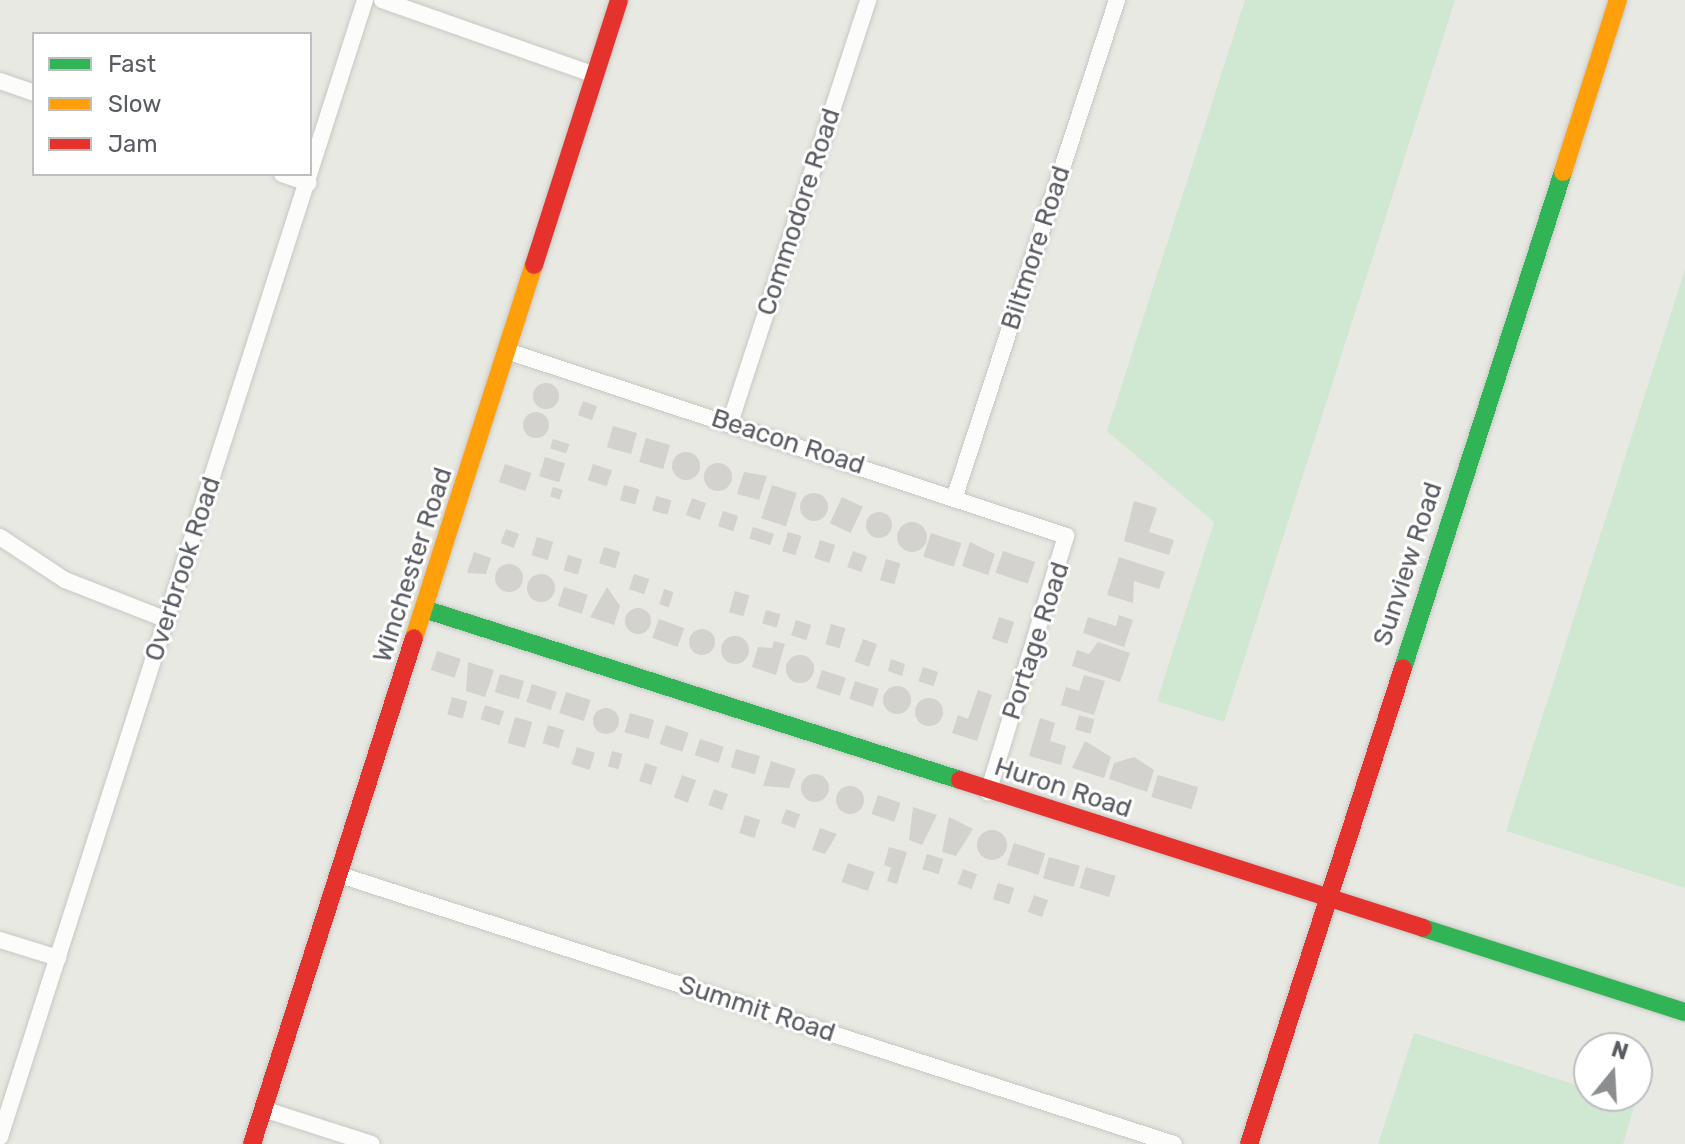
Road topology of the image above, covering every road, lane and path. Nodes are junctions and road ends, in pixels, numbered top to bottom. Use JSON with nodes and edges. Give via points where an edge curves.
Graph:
{"nodes":[{"id":1,"x":365,"y":0,"type":"edge"},
{"id":2,"x":382,"y":0,"type":"edge"},
{"id":3,"x":619,"y":0,"type":"edge"},
{"id":4,"x":868,"y":0,"type":"edge"},
{"id":5,"x":1117,"y":0,"type":"edge"},
{"id":6,"x":1618,"y":0,"type":"edge"},
{"id":7,"x":595,"y":75,"type":"junction"},
{"id":8,"x":0,"y":81,"type":"edge"},
{"id":9,"x":32,"y":92,"type":"edge"},
{"id":10,"x":312,"y":170,"type":"edge"},
{"id":11,"x":288,"y":176,"type":"edge"},
{"id":12,"x":310,"y":176,"type":"edge"},
{"id":13,"x":308,"y":183,"type":"junction"},
{"id":14,"x":507,"y":351,"type":"junction"},
{"id":15,"x":730,"y":423,"type":"junction"},
{"id":16,"x":955,"y":496,"type":"junction"},
{"id":17,"x":1066,"y":536,"type":"joint"},
{"id":18,"x":0,"y":537,"type":"edge"},
{"id":19,"x":427,"y":610,"type":"junction"},
{"id":20,"x":167,"y":620,"type":"junction"},
{"id":21,"x":988,"y":792,"type":"junction"},
{"id":22,"x":340,"y":875,"type":"junction"},
{"id":23,"x":1326,"y":900,"type":"junction"},
{"id":24,"x":0,"y":940,"type":"edge"},
{"id":25,"x":58,"y":958,"type":"junction"},
{"id":26,"x":1685,"y":1012,"type":"edge"},
{"id":27,"x":263,"y":1109,"type":"junction"},
{"id":28,"x":0,"y":1137,"type":"edge"},
{"id":29,"x":252,"y":1144,"type":"edge"},
{"id":30,"x":372,"y":1144,"type":"edge"},
{"id":31,"x":1174,"y":1144,"type":"edge"},
{"id":32,"x":1249,"y":1144,"type":"edge"}],
"edges":[{"from":1,"to":10,"type":"street","name":"Overbrook Road"},
{"from":2,"to":7,"type":"street"},
{"from":3,"to":7,"type":"street","name":"Winchester Road"},
{"from":4,"to":15,"type":"street","name":"Commodore Road"},
{"from":5,"to":16,"type":"street","name":"Biltmore Road"},
{"from":6,"to":23,"type":"street","name":"Sunview Road"},
{"from":7,"to":14,"type":"street","name":"Winchester Road"},
{"from":8,"to":9,"type":"street"},
{"from":11,"to":13,"type":"street"},
{"from":12,"to":13,"type":"street","name":"Overbrook Road"},
{"from":13,"to":20,"type":"street","name":"Overbrook Road"},
{"from":14,"to":15,"type":"street","name":"Beacon Road"},
{"from":14,"to":19,"type":"street","name":"Winchester Road"},
{"from":15,"to":16,"type":"street","name":"Beacon Road"},
{"from":16,"to":17,"type":"street","name":"Beacon Road"},
{"from":17,"to":21,"type":"street","name":"Portage Road"},
{"from":18,"to":20,"type":"street","via":[[65,580]]},
{"from":19,"to":21,"type":"street","name":"Huron Road"},
{"from":19,"to":22,"type":"street","name":"Winchester Road"},
{"from":20,"to":25,"type":"street","name":"Overbrook Road"},
{"from":21,"to":23,"type":"street","name":"Huron Road"},
{"from":22,"to":27,"type":"street","name":"Winchester Road"},
{"from":22,"to":31,"type":"street","name":"Summit Road"},
{"from":23,"to":26,"type":"street","name":"Huron Road"},
{"from":23,"to":32,"type":"street","name":"Sunview Road"},
{"from":24,"to":25,"type":"street"},
{"from":25,"to":28,"type":"street","name":"Overbrook Road"},
{"from":27,"to":29,"type":"street","name":"Winchester Road"},
{"from":27,"to":30,"type":"street"}]}
